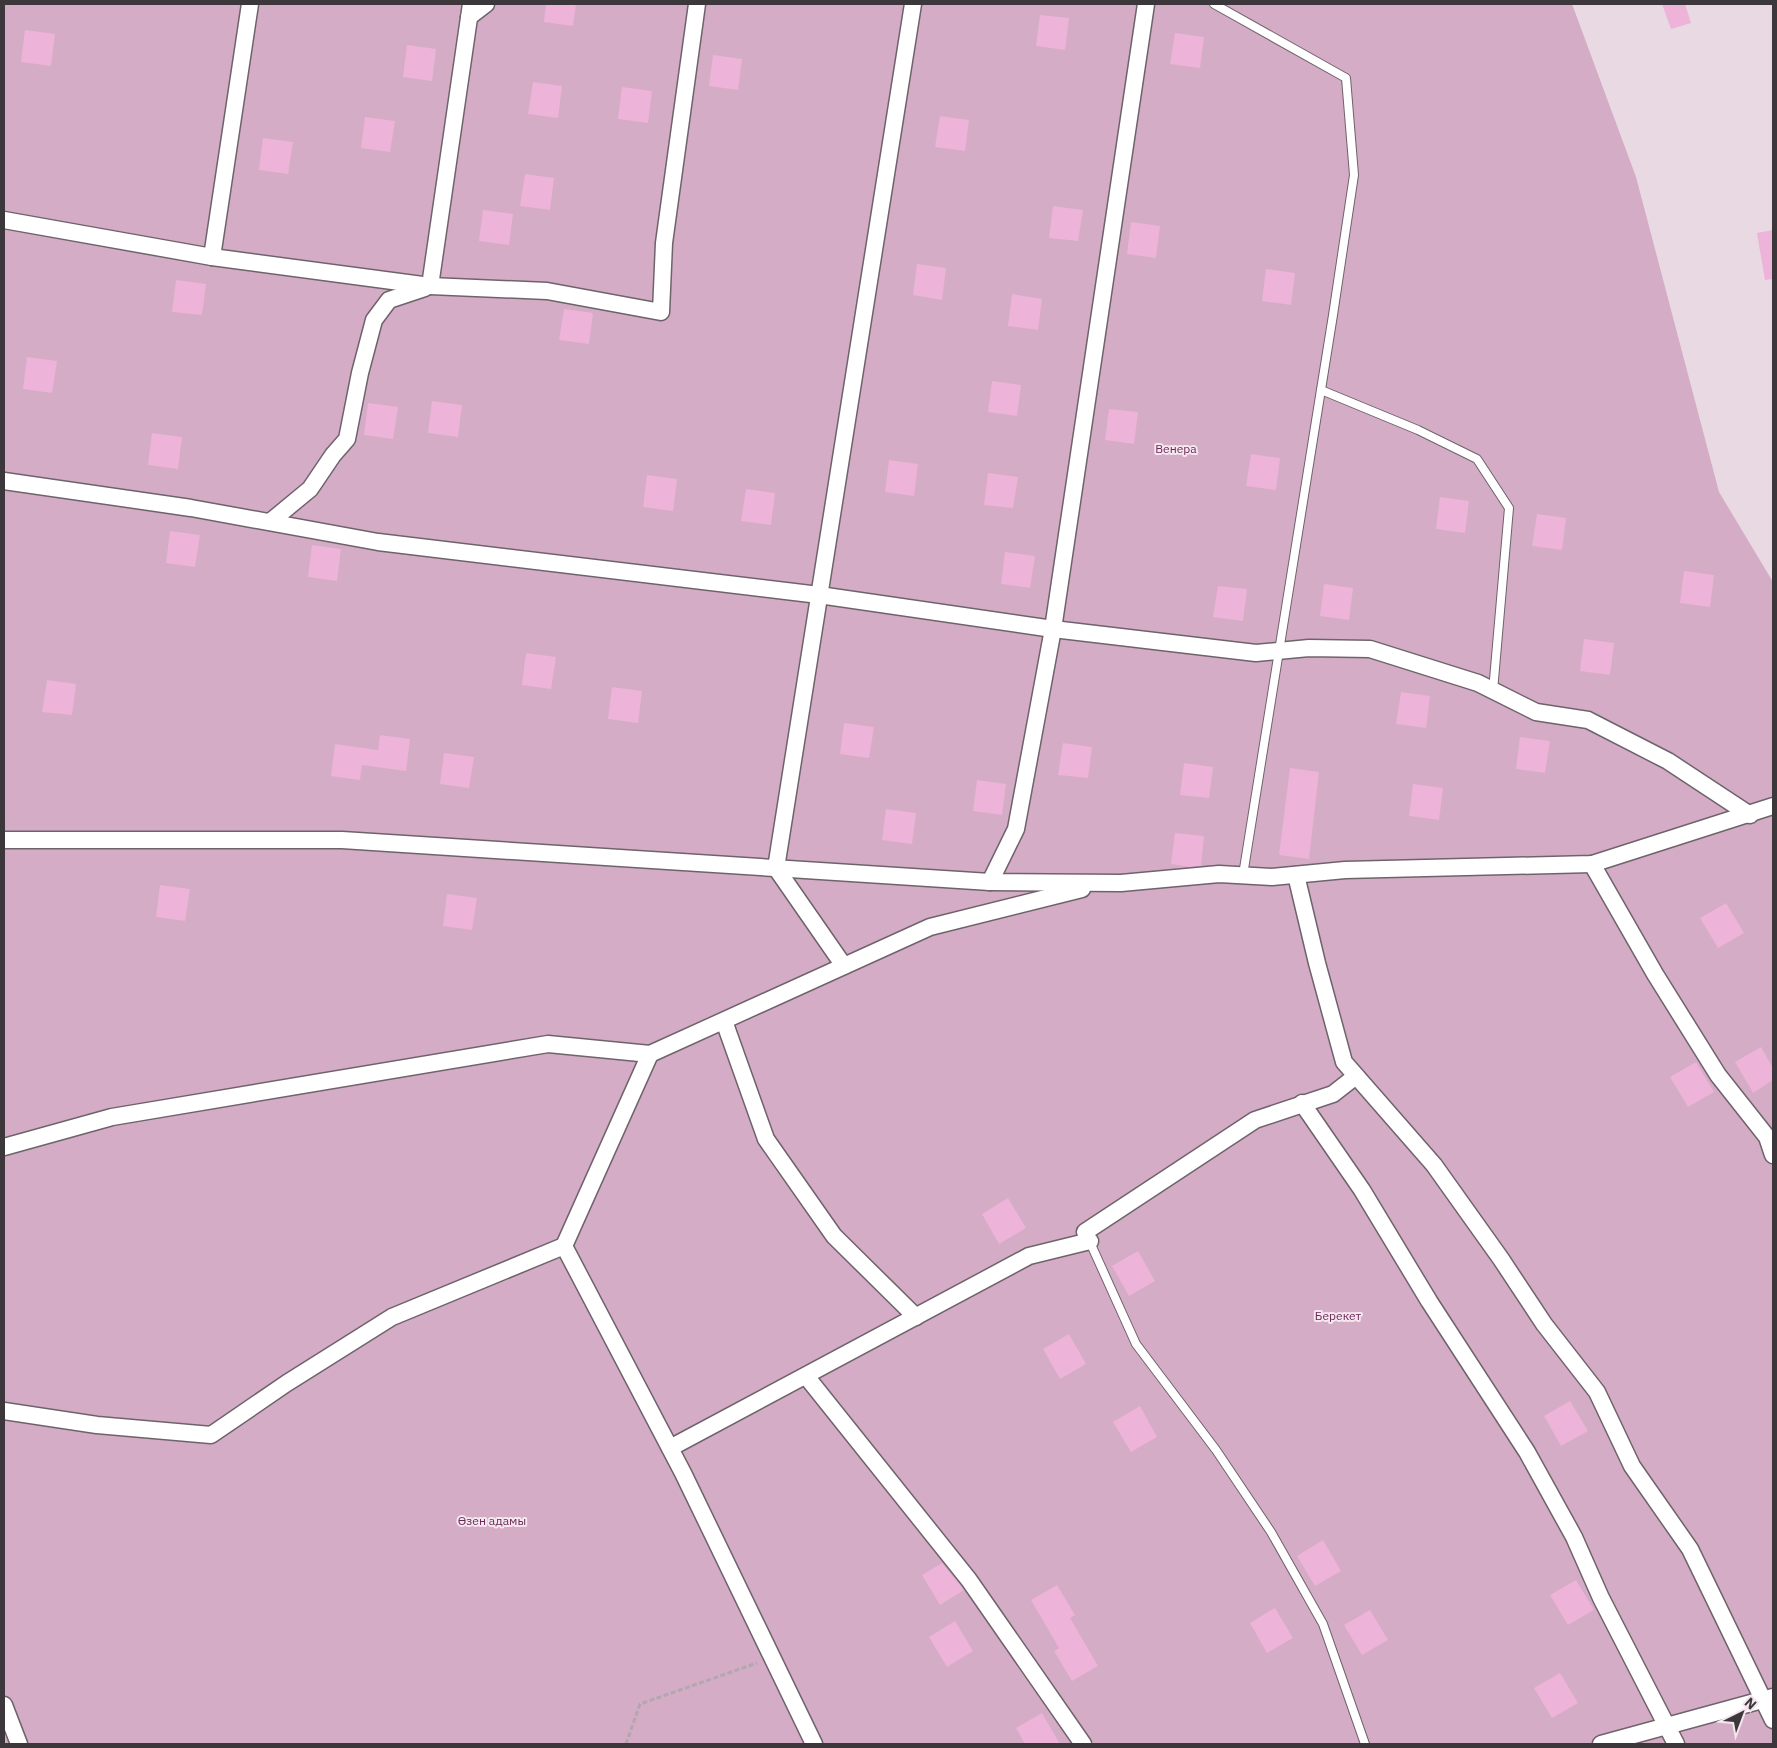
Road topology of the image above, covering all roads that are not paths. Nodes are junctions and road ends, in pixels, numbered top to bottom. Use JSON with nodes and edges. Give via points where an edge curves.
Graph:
{"nodes":[{"id":1,"x":250,"y":4,"type":"edge"},
{"id":2,"x":486,"y":4,"type":"edge"},
{"id":3,"x":696,"y":4,"type":"edge"},
{"id":4,"x":913,"y":4,"type":"edge"},
{"id":5,"x":1146,"y":4,"type":"edge"},
{"id":6,"x":1214,"y":4,"type":"edge"},
{"id":7,"x":470,"y":10,"type":"edge"},
{"id":8,"x":4,"y":220,"type":"edge"},
{"id":9,"x":212,"y":257,"type":"junction"},
{"id":10,"x":430,"y":286,"type":"junction"},
{"id":11,"x":1321,"y":390,"type":"junction"},
{"id":12,"x":4,"y":481,"type":"edge"},
{"id":13,"x":270,"y":522,"type":"junction"},
{"id":14,"x":819,"y":595,"type":"junction"},
{"id":15,"x":1053,"y":629,"type":"junction"},
{"id":16,"x":1279,"y":651,"type":"junction"},
{"id":17,"x":1493,"y":690,"type":"junction"},
{"id":18,"x":1773,"y":806,"type":"edge"},
{"id":19,"x":1750,"y":815,"type":"junction"},
{"id":20,"x":4,"y":840,"type":"edge"},
{"id":21,"x":1592,"y":864,"type":"junction"},
{"id":22,"x":776,"y":868,"type":"junction"},
{"id":23,"x":1296,"y":875,"type":"junction"},
{"id":24,"x":1243,"y":876,"type":"junction"},
{"id":25,"x":990,"y":882,"type":"junction"},
{"id":26,"x":1105,"y":883,"type":"junction"},
{"id":27,"x":844,"y":966,"type":"junction"},
{"id":28,"x":724,"y":1021,"type":"junction"},
{"id":29,"x":650,"y":1054,"type":"junction"},
{"id":30,"x":1356,"y":1076,"type":"junction"},
{"id":31,"x":1302,"y":1103,"type":"junction"},
{"id":32,"x":4,"y":1148,"type":"edge"},
{"id":33,"x":1773,"y":1155,"type":"edge"},
{"id":34,"x":1088,"y":1236,"type":"junction"},
{"id":35,"x":564,"y":1246,"type":"junction"},
{"id":36,"x":916,"y":1317,"type":"junction"},
{"id":37,"x":806,"y":1376,"type":"junction"},
{"id":38,"x":4,"y":1411,"type":"edge"},
{"id":39,"x":670,"y":1448,"type":"junction"},
{"id":40,"x":1768,"y":1698,"type":"edge"},
{"id":41,"x":4,"y":1705,"type":"edge"},
{"id":42,"x":1773,"y":1720,"type":"edge"},
{"id":43,"x":1668,"y":1726,"type":"junction"},
{"id":44,"x":19,"y":1744,"type":"edge"},
{"id":45,"x":814,"y":1744,"type":"edge"},
{"id":46,"x":1083,"y":1744,"type":"edge"},
{"id":47,"x":1365,"y":1744,"type":"edge"},
{"id":48,"x":1601,"y":1744,"type":"edge"},
{"id":49,"x":1676,"y":1744,"type":"edge"}],
"edges":[{"from":1,"to":9,"type":"street"},
{"from":2,"to":7,"type":"street"},
{"from":3,"to":10,"type":"street","via":[[664,243],[661,312],[547,290]]},
{"from":4,"to":14,"type":"street"},
{"from":5,"to":15,"type":"street"},
{"from":6,"to":11,"type":"lane","via":[[1346,78],[1354,175]]},
{"from":7,"to":10,"type":"street"},
{"from":8,"to":9,"type":"street"},
{"from":9,"to":10,"type":"street"},
{"from":10,"to":13,"type":"street","via":[[389,300],[374,320],[360,372],[348,439],[310,489]]},
{"from":11,"to":16,"type":"lane"},
{"from":11,"to":17,"type":"lane","via":[[1477,458],[1509,508]]},
{"from":12,"to":13,"type":"street"},
{"from":13,"to":14,"type":"street","via":[[378,542]]},
{"from":14,"to":15,"type":"street"},
{"from":14,"to":22,"type":"street"},
{"from":15,"to":16,"type":"street","via":[[1256,654]]},
{"from":15,"to":25,"type":"street","via":[[1016,830]]},
{"from":16,"to":17,"type":"street","via":[[1370,649]]},
{"from":16,"to":24,"type":"lane"},
{"from":17,"to":19,"type":"street","via":[[1536,712],[1588,720],[1668,761]]},
{"from":18,"to":19,"type":"street"},
{"from":19,"to":21,"type":"street"},
{"from":20,"to":22,"type":"street","via":[[342,840]]},
{"from":21,"to":23,"type":"street","via":[[1345,870]]},
{"from":21,"to":33,"type":"street","via":[[1718,1075],[1767,1137]]},
{"from":22,"to":25,"type":"street"},
{"from":22,"to":27,"type":"street"},
{"from":23,"to":24,"type":"street"},
{"from":23,"to":30,"type":"street","via":[[1344,1062]]},
{"from":24,"to":26,"type":"street","via":[[1219,874]]},
{"from":25,"to":26,"type":"street"},
{"from":26,"to":27,"type":"street","via":[[930,928]]},
{"from":27,"to":28,"type":"street"},
{"from":28,"to":29,"type":"street"},
{"from":28,"to":36,"type":"street","via":[[766,1139],[834,1236]]},
{"from":29,"to":32,"type":"street","via":[[548,1044],[112,1117]]},
{"from":29,"to":35,"type":"street"},
{"from":30,"to":31,"type":"street","via":[[1332,1094]]},
{"from":30,"to":40,"type":"street","via":[[1434,1165],[1544,1324],[1597,1392],[1632,1466],[1690,1549]]},
{"from":31,"to":34,"type":"street","via":[[1255,1120]]},
{"from":31,"to":43,"type":"street","via":[[1362,1190],[1527,1452]]},
{"from":34,"to":36,"type":"street","via":[[1029,1256]]},
{"from":34,"to":47,"type":"lane","via":[[1136,1344],[1227,1466],[1271,1532],[1323,1624]]},
{"from":35,"to":38,"type":"street","via":[[392,1317],[211,1435],[97,1425]]},
{"from":35,"to":39,"type":"street"},
{"from":36,"to":37,"type":"street"},
{"from":37,"to":39,"type":"street"},
{"from":37,"to":46,"type":"street","via":[[969,1580]]},
{"from":39,"to":45,"type":"street"},
{"from":40,"to":42,"type":"street"},
{"from":40,"to":43,"type":"street"},
{"from":41,"to":44,"type":"street"},
{"from":43,"to":48,"type":"street"},
{"from":43,"to":49,"type":"street"}]}
